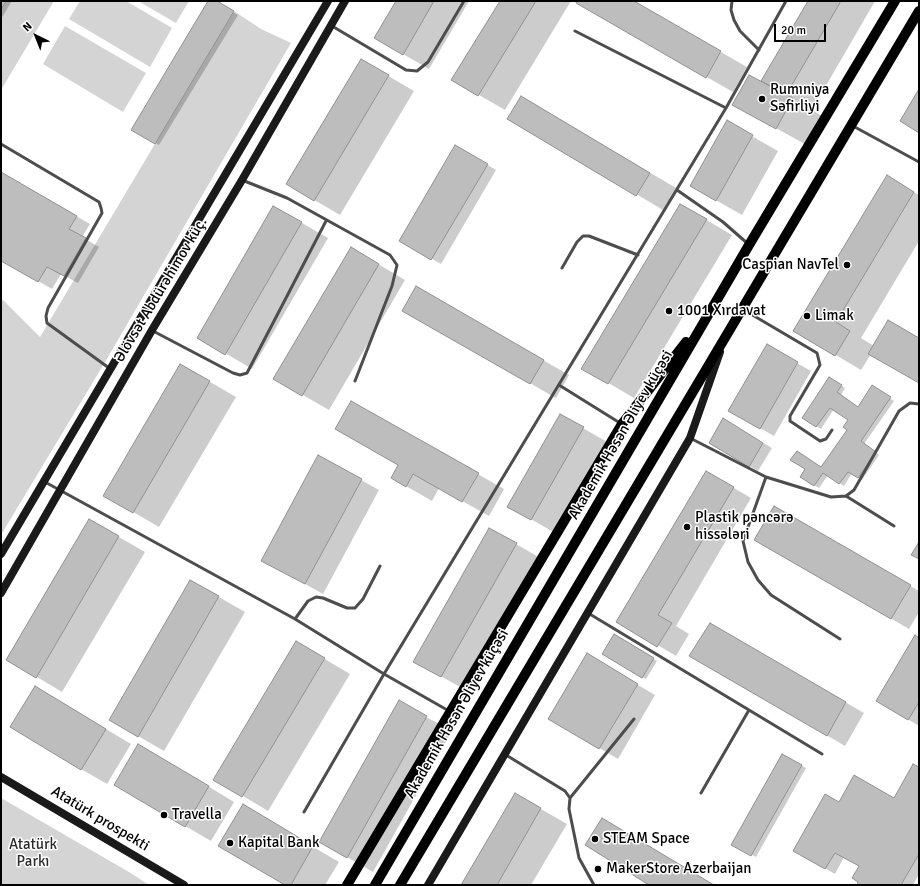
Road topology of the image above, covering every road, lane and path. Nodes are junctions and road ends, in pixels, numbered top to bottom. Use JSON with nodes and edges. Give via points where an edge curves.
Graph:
{"nodes":[{"id":1,"x":328,"y":1,"type":"edge"},
{"id":2,"x":346,"y":1,"type":"edge"},
{"id":3,"x":464,"y":1,"type":"edge"},
{"id":4,"x":732,"y":1,"type":"edge"},
{"id":5,"x":786,"y":1,"type":"edge"},
{"id":6,"x":896,"y":1,"type":"edge"},
{"id":7,"x":919,"y":11,"type":"edge"},
{"id":8,"x":331,"y":26,"type":"junction"},
{"id":9,"x":575,"y":31,"type":"dead end"},
{"id":10,"x":759,"y":50,"type":"junction"},
{"id":11,"x":726,"y":108,"type":"junction"},
{"id":12,"x":852,"y":125,"type":"junction"},
{"id":13,"x":1,"y":144,"type":"edge"},
{"id":14,"x":919,"y":162,"type":"edge"},
{"id":15,"x":242,"y":180,"type":"junction"},
{"id":16,"x":677,"y":190,"type":"junction"},
{"id":17,"x":326,"y":221,"type":"junction"},
{"id":18,"x":749,"y":245,"type":"junction"},
{"id":19,"x":638,"y":255,"type":"junction"},
{"id":20,"x":562,"y":268,"type":"dead end"},
{"id":21,"x":742,"y":309,"type":"junction"},
{"id":22,"x":711,"y":311,"type":"junction"},
{"id":23,"x":152,"y":330,"type":"junction"},
{"id":24,"x":724,"y":340,"type":"junction"},
{"id":25,"x":110,"y":369,"type":"junction"},
{"id":26,"x":355,"y":381,"type":"dead end"},
{"id":27,"x":559,"y":385,"type":"junction"},
{"id":28,"x":919,"y":404,"type":"edge"},
{"id":29,"x":622,"y":424,"type":"junction"},
{"id":30,"x":832,"y":430,"type":"dead end"},
{"id":31,"x":690,"y":438,"type":"junction"},
{"id":32,"x":766,"y":477,"type":"junction"},
{"id":33,"x":44,"y":481,"type":"junction"},
{"id":34,"x":61,"y":490,"type":"junction"},
{"id":35,"x":846,"y":496,"type":"junction"},
{"id":36,"x":894,"y":526,"type":"dead end"},
{"id":37,"x":1,"y":554,"type":"edge"},
{"id":38,"x":380,"y":566,"type":"dead end"},
{"id":39,"x":1,"y":593,"type":"edge"},
{"id":40,"x":588,"y":613,"type":"junction"},
{"id":41,"x":295,"y":619,"type":"junction"},
{"id":42,"x":840,"y":639,"type":"dead end"},
{"id":43,"x":384,"y":674,"type":"junction"},
{"id":44,"x":749,"y":710,"type":"junction"},
{"id":45,"x":451,"y":713,"type":"junction"},
{"id":46,"x":634,"y":719,"type":"dead end"},
{"id":47,"x":822,"y":754,"type":"dead end"},
{"id":48,"x":505,"y":755,"type":"junction"},
{"id":49,"x":1,"y":776,"type":"edge"},
{"id":50,"x":701,"y":793,"type":"dead end"},
{"id":51,"x":570,"y":798,"type":"junction"},
{"id":52,"x":304,"y":812,"type":"dead end"},
{"id":53,"x":184,"y":885,"type":"edge"},
{"id":54,"x":347,"y":885,"type":"edge"},
{"id":55,"x":374,"y":885,"type":"edge"},
{"id":56,"x":400,"y":885,"type":"edge"},
{"id":57,"x":428,"y":885,"type":"edge"},
{"id":58,"x":594,"y":885,"type":"edge"}],
"edges":[{"from":1,"to":25,"type":"main road","name":"Əlövsət Abdürəhimov küç."},
{"from":2,"to":8,"type":"main road","name":"Əlövsət Abdürəhimov küç."},
{"from":3,"to":8,"type":"lane","via":[[428,62],[417,71],[406,70]]},
{"from":4,"to":10,"type":"lane","via":[[731,10],[740,31]]},
{"from":5,"to":10,"type":"lane"},
{"from":6,"to":18,"type":"main road","name":"Akademik Həsən Əliyev küçəsi"},
{"from":7,"to":12,"type":"main road"},
{"from":8,"to":15,"type":"main road","name":"Əlövsət Abdürəhimov küç."},
{"from":9,"to":11,"type":"lane"},
{"from":10,"to":11,"type":"lane"},
{"from":11,"to":16,"type":"lane"},
{"from":12,"to":14,"type":"lane"},
{"from":12,"to":21,"type":"main road"},
{"from":13,"to":25,"type":"lane","via":[[98,202],[101,208],[102,213],[48,308],[46,316],[47,323]]},
{"from":15,"to":17,"type":"lane","via":[[286,198]]},
{"from":15,"to":23,"type":"main road","name":"Əlövsət Abdürəhimov küç."},
{"from":16,"to":18,"type":"lane","via":[[724,222]]},
{"from":16,"to":19,"type":"lane"},
{"from":17,"to":23,"type":"lane","via":[[247,373],[234,373]]},
{"from":17,"to":26,"type":"lane","via":[[390,255],[398,265]]},
{"from":18,"to":22,"type":"main road","name":"Akademik Həsən Əliyev küçəsi"},
{"from":19,"to":20,"type":"lane","via":[[583,236]]},
{"from":19,"to":27,"type":"lane"},
{"from":21,"to":24,"type":"main road"},
{"from":21,"to":30,"type":"lane","via":[[817,353],[820,365],[790,416],[790,421],[820,441],[826,439]]},
{"from":22,"to":29,"type":"main road"},
{"from":22,"to":55,"type":"main road","name":"Akademik Həsən Əliyev küçəsi"},
{"from":23,"to":34,"type":"main road","name":"Əlövsət Abdürəhimov küç."},
{"from":24,"to":31,"type":"main road"},
{"from":24,"to":56,"type":"main road"},
{"from":25,"to":33,"type":"main road","name":"Əlövsət Abdürəhimov küç."},
{"from":27,"to":29,"type":"lane"},
{"from":27,"to":43,"type":"lane"},
{"from":28,"to":35,"type":"lane","via":[[910,403],[899,411],[854,490]]},
{"from":29,"to":45,"type":"main road"},
{"from":31,"to":32,"type":"lane"},
{"from":31,"to":40,"type":"main road"},
{"from":32,"to":35,"type":"lane","via":[[831,497]]},
{"from":32,"to":42,"type":"lane","via":[[743,541],[748,562],[758,580],[771,595]]},
{"from":33,"to":34,"type":"lane"},
{"from":33,"to":37,"type":"main road","name":"Əlövsət Abdürəhimov küç."},
{"from":34,"to":39,"type":"main road","name":"Əlövsət Abdürəhimov küç."},
{"from":34,"to":41,"type":"lane"},
{"from":35,"to":36,"type":"lane"},
{"from":38,"to":41,"type":"lane","via":[[363,599],[355,608],[347,608],[316,597],[308,601]]},
{"from":40,"to":44,"type":"lane"},
{"from":40,"to":48,"type":"main road"},
{"from":41,"to":43,"type":"lane"},
{"from":43,"to":45,"type":"lane"},
{"from":43,"to":52,"type":"lane"},
{"from":44,"to":47,"type":"lane"},
{"from":44,"to":50,"type":"lane"},
{"from":45,"to":54,"type":"main road"},
{"from":46,"to":51,"type":"lane"},
{"from":48,"to":51,"type":"lane","via":[[565,791]]},
{"from":48,"to":57,"type":"main road"},
{"from":49,"to":53,"type":"main road","name":"Atatürk prospekti"},
{"from":51,"to":58,"type":"lane","via":[[569,809],[579,858]]}]}
